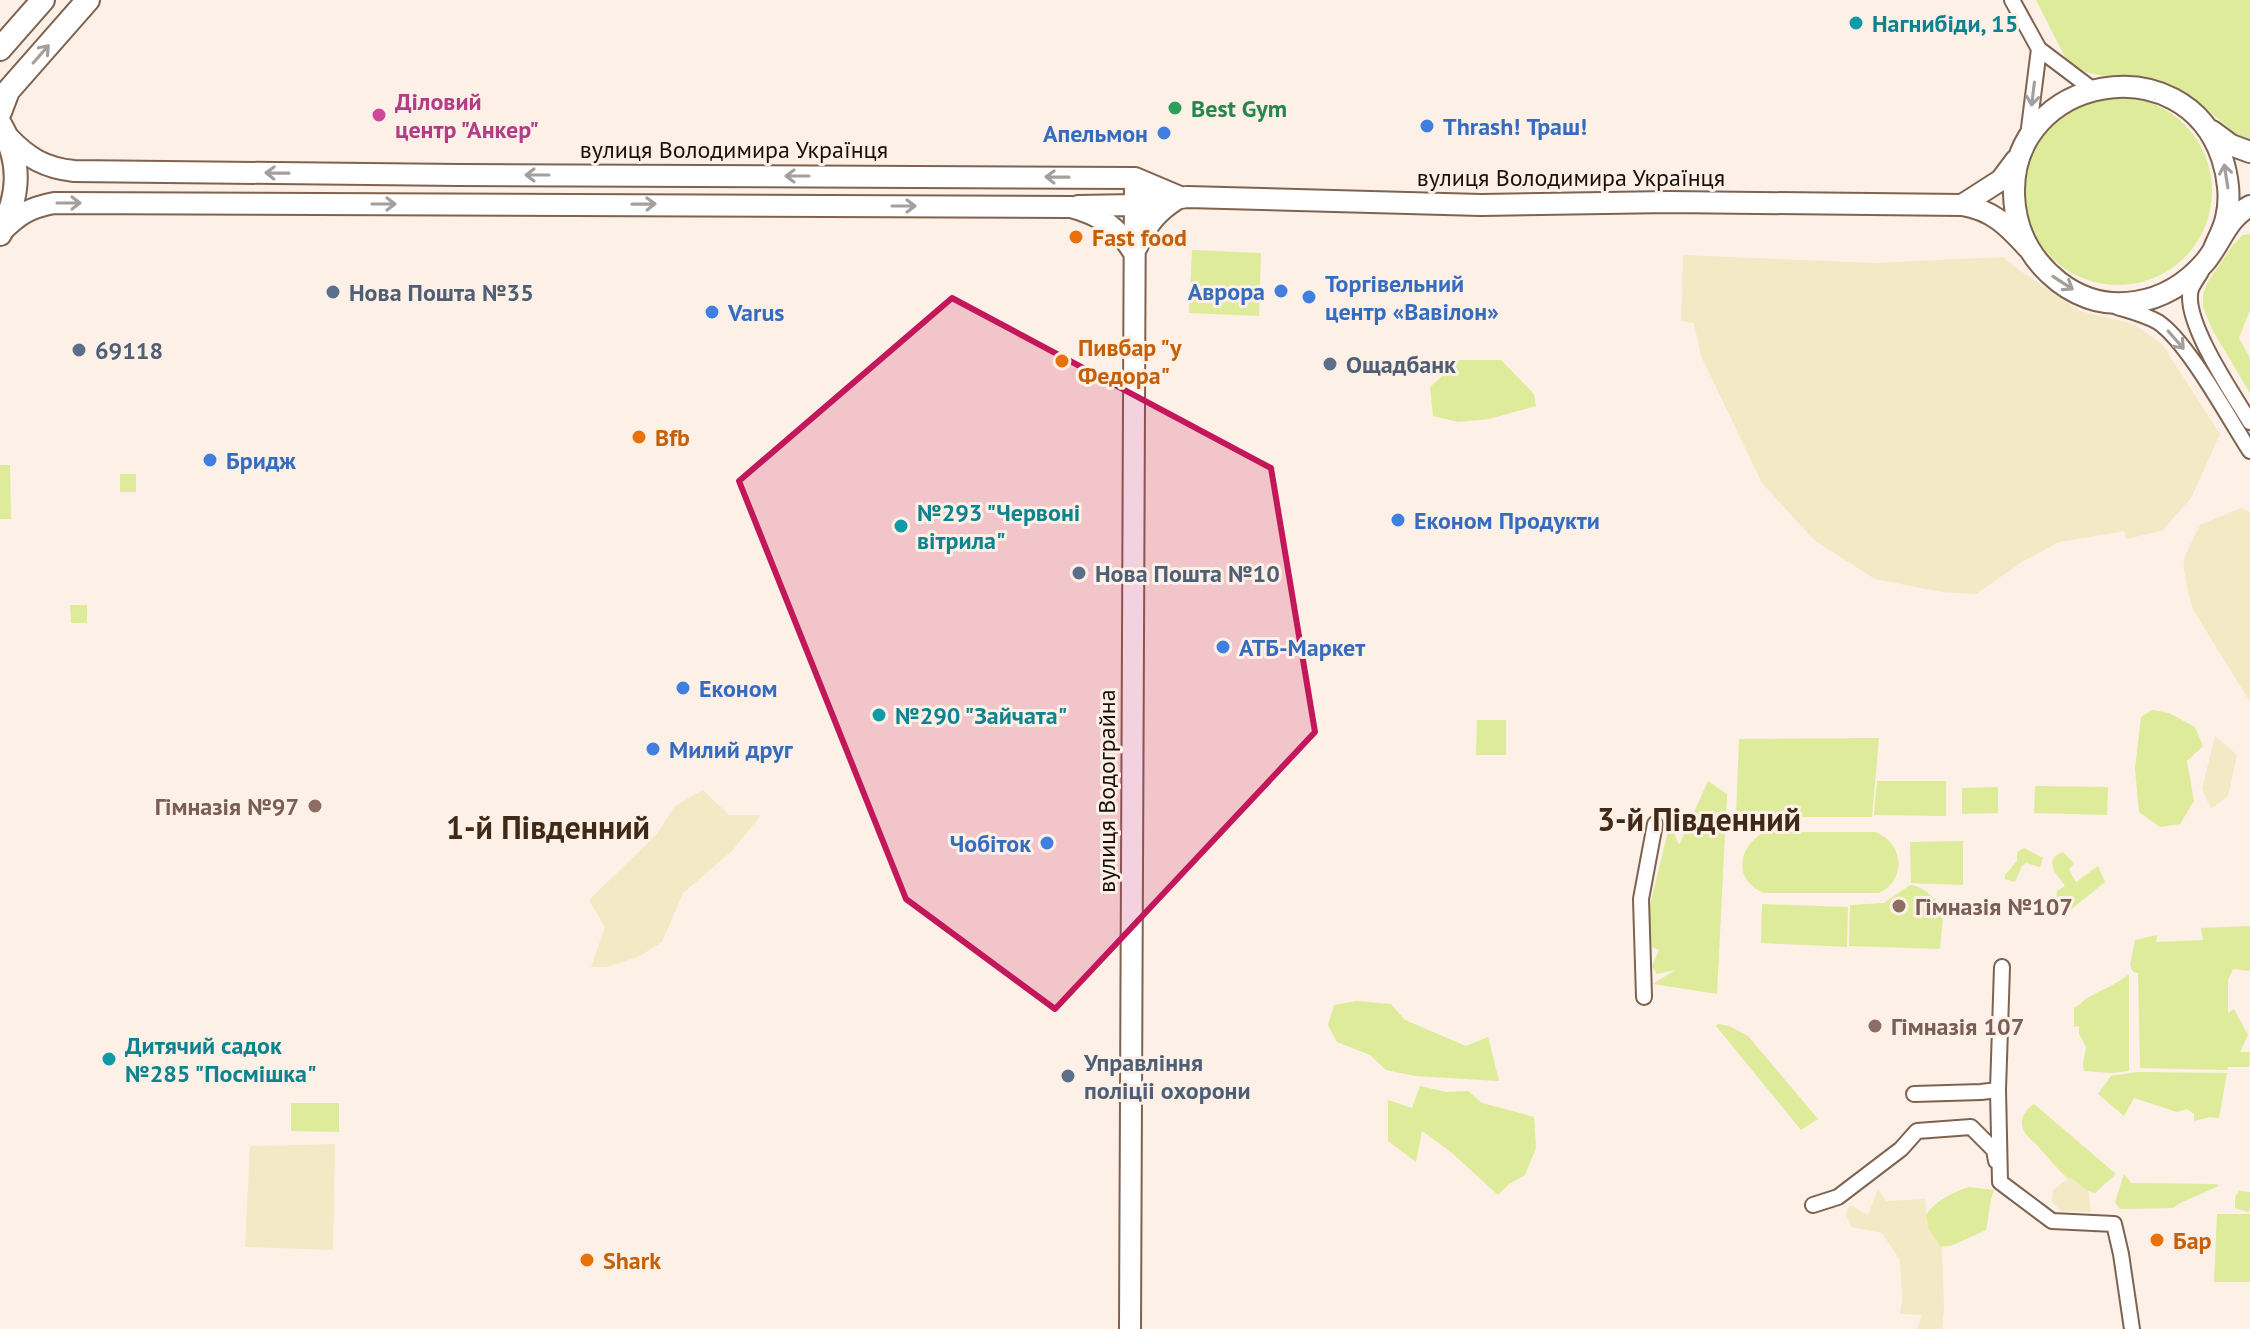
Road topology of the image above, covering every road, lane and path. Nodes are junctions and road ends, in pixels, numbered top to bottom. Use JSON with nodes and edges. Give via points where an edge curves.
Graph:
{"nodes":[{"id":1,"x":43,"y":0,"type":"edge"},
{"id":2,"x":88,"y":0,"type":"edge"},
{"id":3,"x":2012,"y":0,"type":"edge"},
{"id":4,"x":0,"y":49,"type":"edge"},
{"id":5,"x":2039,"y":49,"type":"junction"},
{"id":6,"x":2092,"y":89,"type":"junction"},
{"id":7,"x":0,"y":112,"type":"edge"},
{"id":8,"x":2207,"y":127,"type":"junction"},
{"id":9,"x":4,"y":131,"type":"edge"},
{"id":10,"x":2028,"y":139,"type":"junction"},
{"id":11,"x":2250,"y":152,"type":"edge"},
{"id":12,"x":1135,"y":178,"type":"junction"},
{"id":13,"x":1180,"y":197,"type":"junction"},
{"id":14,"x":1135,"y":205,"type":"junction"},
{"id":15,"x":1962,"y":205,"type":"junction"},
{"id":16,"x":2250,"y":206,"type":"edge"},
{"id":17,"x":1071,"y":207,"type":"junction"},
{"id":18,"x":0,"y":233,"type":"edge"},
{"id":19,"x":2028,"y":248,"type":"junction"},
{"id":20,"x":2213,"y":251,"type":"junction"},
{"id":21,"x":1134,"y":253,"type":"junction"},
{"id":22,"x":2109,"y":304,"type":"junction"},
{"id":23,"x":2250,"y":422,"type":"edge"},
{"id":24,"x":2250,"y":451,"type":"edge"},
{"id":25,"x":1655,"y":824,"type":"dead end"},
{"id":26,"x":2002,"y":967,"type":"dead end"},
{"id":27,"x":1644,"y":997,"type":"dead end"},
{"id":28,"x":1998,"y":1090,"type":"junction"},
{"id":29,"x":1914,"y":1094,"type":"dead end"},
{"id":30,"x":2000,"y":1182,"type":"junction"},
{"id":31,"x":1813,"y":1205,"type":"dead end"},
{"id":32,"x":1130,"y":1329,"type":"edge"},
{"id":33,"x":2132,"y":1329,"type":"edge"}],
"edges":[{"from":1,"to":4,"type":"main road"},
{"from":7,"to":2,"type":"main road","one_way":true,"via":[[8,91]]},
{"from":3,"to":5,"type":"street"},
{"from":5,"to":6,"type":"street"},
{"from":5,"to":10,"type":"street","one_way":true},
{"from":6,"to":8,"type":"street","name":"вулиця Володимира Українця","via":[[2148,89],[2174,99]]},
{"from":6,"to":10,"type":"street","name":"вулиця Володимира Українця","via":[[2045,117]]},
{"from":8,"to":11,"type":"street","name":"вулиця Володимира Українця"},
{"from":20,"to":8,"type":"street","name":"вулиця Володимира Українця","one_way":true,"via":[[2229,198],[2219,147]]},
{"from":12,"to":9,"type":"street","name":"вулиця Володимира Українця","one_way":true,"via":[[74,171],[35,162]]},
{"from":9,"to":18,"type":"main road","name":"вулиця Володимира Українця","via":[[15,161],[16,186]]},
{"from":10,"to":15,"type":"street","name":"вулиця Володимира Українця","via":[[2001,180]]},
{"from":10,"to":19,"type":"street","name":"вулиця Володимира Українця","via":[[2014,184],[2017,219]]},
{"from":12,"to":13,"type":"street","name":"вулиця Володимира Українця"},
{"from":12,"to":14,"type":"street","name":"вулиця Водограйна"},
{"from":13,"to":14,"type":"street","name":"вулиця Володимира Українця"},
{"from":13,"to":15,"type":"street","name":"вулиця Володимира Українця","via":[[1481,205]]},
{"from":13,"to":21,"type":"street","via":[[1150,221]]},
{"from":14,"to":17,"type":"street","name":"вулиця Володимира Українця"},
{"from":14,"to":21,"type":"street","name":"вулиця Водограйна"},
{"from":15,"to":19,"type":"street","name":"вулиця Володимира Українця","via":[[2002,221]]},
{"from":16,"to":20,"type":"street","name":"вулиця Володимира Українця","via":[[2229,224]]},
{"from":18,"to":17,"type":"street","name":"вулиця Володимира Українця","one_way":true,"via":[[34,206],[54,203]]},
{"from":17,"to":21,"type":"street","via":[[1106,221]]},
{"from":19,"to":22,"type":"street","name":"вулиця Володимира Українця","one_way":true,"via":[[2063,285]]},
{"from":20,"to":22,"type":"street","name":"вулиця Володимира Українця","via":[[2171,289],[2134,303]]},
{"from":20,"to":23,"type":"street","via":[[2191,290],[2190,308]]},
{"from":21,"to":32,"type":"street","name":"вулиця Водограйна"},
{"from":22,"to":24,"type":"street","one_way":true,"via":[[2158,322],[2170,333]]},
{"from":25,"to":27,"type":"street","via":[[1641,899]]},
{"from":26,"to":28,"type":"street"},
{"from":28,"to":29,"type":"street"},
{"from":28,"to":30,"type":"street"},
{"from":30,"to":31,"type":"street","via":[[1994,1150],[1971,1127],[1917,1131],[1838,1197]]},
{"from":30,"to":33,"type":"street","via":[[2052,1221],[2114,1224]]}]}
